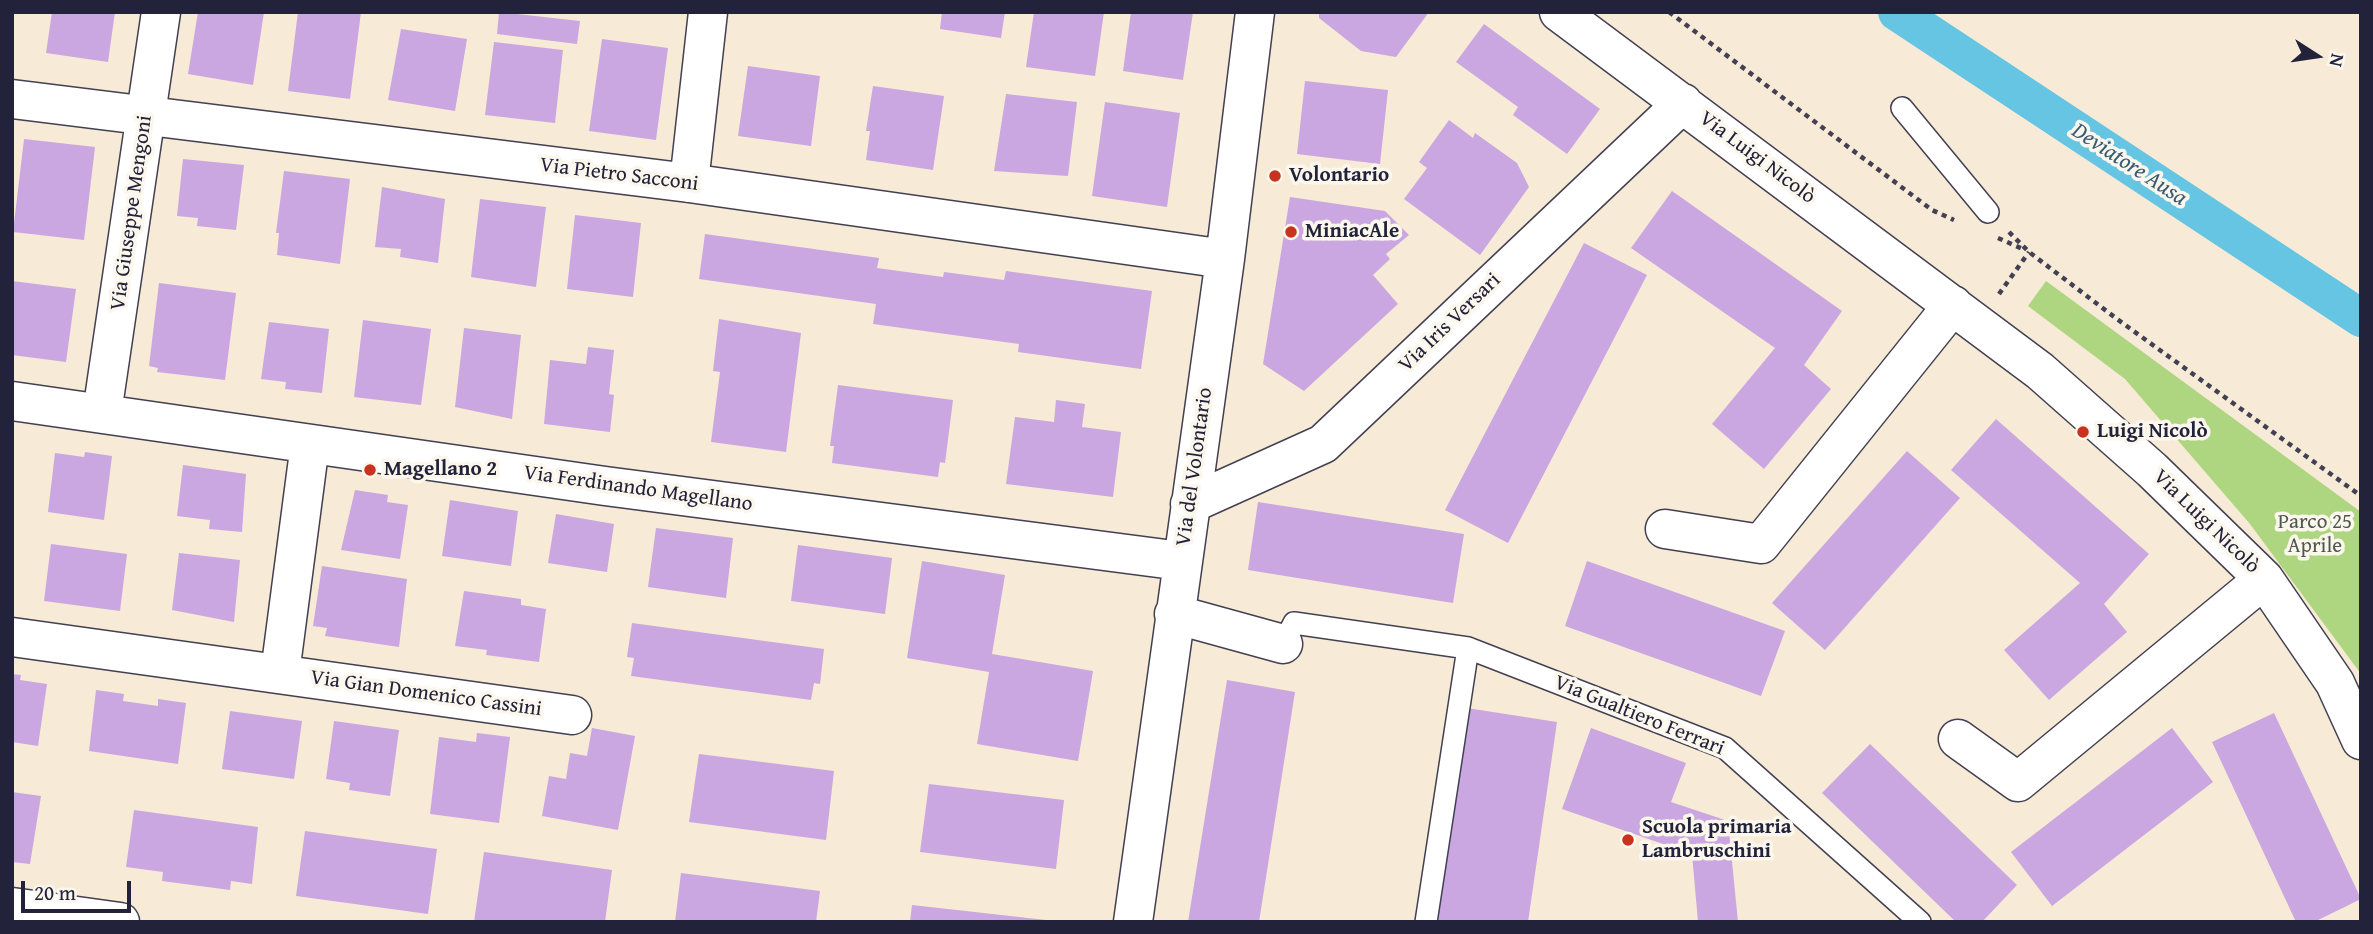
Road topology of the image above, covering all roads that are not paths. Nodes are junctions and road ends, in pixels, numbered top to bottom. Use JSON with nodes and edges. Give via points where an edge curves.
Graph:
{"nodes":[{"id":1,"x":161,"y":12,"type":"edge"},
{"id":2,"x":708,"y":12,"type":"edge"},
{"id":3,"x":1255,"y":12,"type":"edge"},
{"id":4,"x":1559,"y":12,"type":"edge"},
{"id":5,"x":12,"y":99,"type":"edge"},
{"id":6,"x":1683,"y":103,"type":"junction"},
{"id":7,"x":1902,"y":108,"type":"dead end"},
{"id":8,"x":146,"y":118,"type":"junction"},
{"id":9,"x":689,"y":183,"type":"junction"},
{"id":10,"x":1988,"y":212,"type":"dead end"},
{"id":11,"x":1225,"y":259,"type":"junction"},
{"id":12,"x":1965,"y":315,"type":"junction"},
{"id":13,"x":12,"y":401,"type":"edge"},
{"id":14,"x":102,"y":413,"type":"junction"},
{"id":15,"x":310,"y":443,"type":"junction"},
{"id":16,"x":1191,"y":504,"type":"junction"},
{"id":17,"x":1665,"y":529,"type":"dead end"},
{"id":18,"x":1181,"y":561,"type":"junction"},
{"id":19,"x":2264,"y":579,"type":"junction"},
{"id":20,"x":1174,"y":614,"type":"junction"},
{"id":21,"x":12,"y":637,"type":"edge"},
{"id":22,"x":1283,"y":644,"type":"joint"},
{"id":23,"x":1468,"y":648,"type":"junction"},
{"id":24,"x":280,"y":673,"type":"junction"},
{"id":25,"x":572,"y":715,"type":"dead end"},
{"id":26,"x":1958,"y":739,"type":"dead end"},
{"id":27,"x":2361,"y":740,"type":"edge"},
{"id":28,"x":12,"y":908,"type":"edge"},
{"id":29,"x":120,"y":922,"type":"edge"},
{"id":30,"x":1133,"y":922,"type":"edge"},
{"id":31,"x":1426,"y":922,"type":"edge"},
{"id":32,"x":1920,"y":922,"type":"edge"}],
"edges":[{"from":1,"to":8,"type":"street","name":"Via Giuseppe Mengoni"},
{"from":2,"to":9,"type":"street"},
{"from":3,"to":11,"type":"street","name":"Via del Volontario"},
{"from":4,"to":6,"type":"street","name":"Via Luigi Nicolò"},
{"from":5,"to":8,"type":"street","name":"Via Pietro Sacconi"},
{"from":6,"to":12,"type":"street","name":"Via Luigi Nicolò"},
{"from":6,"to":16,"type":"street","name":"Via Iris Versari","via":[[1323,444]]},
{"from":7,"to":10,"type":"lane"},
{"from":8,"to":9,"type":"street","name":"Via Pietro Sacconi"},
{"from":8,"to":14,"type":"street","name":"Via Giuseppe Mengoni"},
{"from":9,"to":11,"type":"street","name":"Via Pietro Sacconi"},
{"from":11,"to":16,"type":"street","name":"Via del Volontario"},
{"from":12,"to":17,"type":"street","via":[[1761,544]]},
{"from":12,"to":19,"type":"street","name":"Via Luigi Nicolò","via":[[2040,371],[2152,470]]},
{"from":13,"to":14,"type":"street","name":"Via Ferdinando Magellano"},
{"from":14,"to":15,"type":"street","name":"Via Ferdinando Magellano"},
{"from":15,"to":18,"type":"street","name":"Via Ferdinando Magellano"},
{"from":15,"to":24,"type":"street","name":"Via Gian Domenico Cassini"},
{"from":16,"to":18,"type":"street","name":"Via del Volontario"},
{"from":18,"to":20,"type":"street","name":"Via del Volontario"},
{"from":19,"to":26,"type":"street","name":"Via Luigi Nicolò","via":[[2018,782]]},
{"from":19,"to":27,"type":"street","name":"Via Luigi Nicolò","via":[[2335,683]]},
{"from":20,"to":22,"type":"street","name":"Via Gualtiero Ferrari"},
{"from":20,"to":30,"type":"street","name":"Via del Volontario"},
{"from":21,"to":24,"type":"street","name":"Via Gian Domenico Cassini"},
{"from":22,"to":23,"type":"lane","name":"Via Gualtiero Ferrari","via":[[1294,623]]},
{"from":23,"to":31,"type":"lane"},
{"from":23,"to":32,"type":"lane","name":"Via Gualtiero Ferrari","via":[[1725,748]]},
{"from":24,"to":25,"type":"street","name":"Via Gian Domenico Cassini"},
{"from":28,"to":29,"type":"street"}]}
